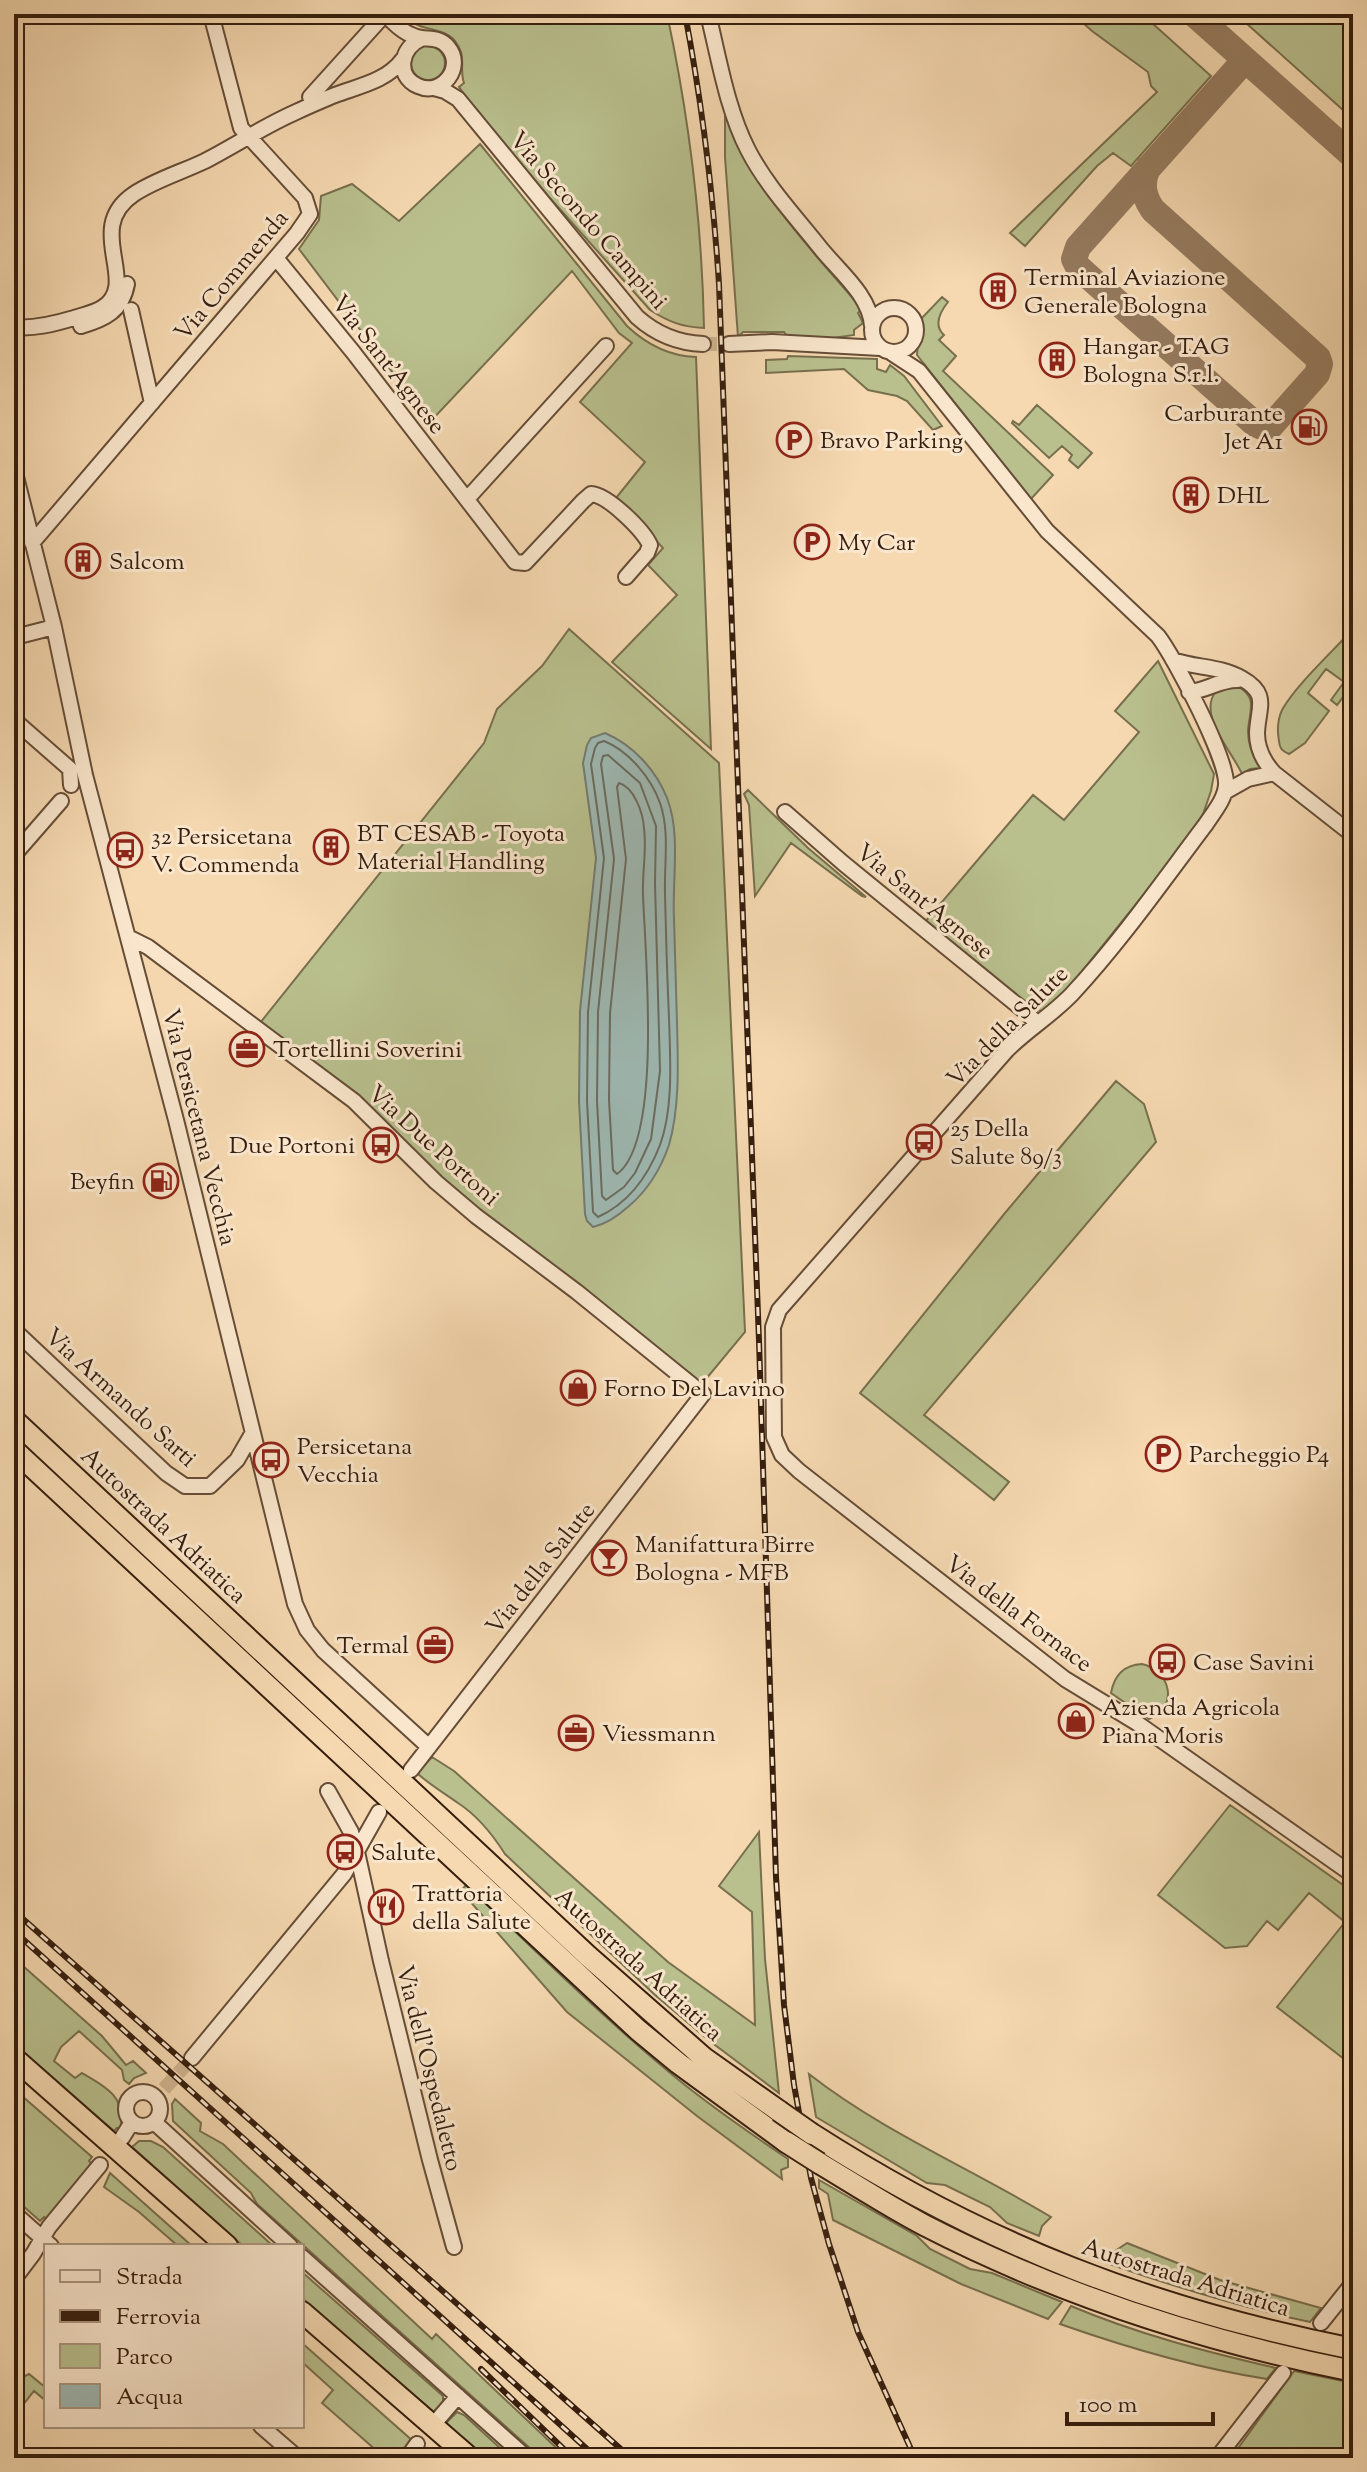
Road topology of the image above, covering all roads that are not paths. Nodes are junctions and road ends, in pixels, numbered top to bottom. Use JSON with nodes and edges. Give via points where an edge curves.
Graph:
{"nodes":[{"id":1,"x":211,"y":14,"type":"edge"},
{"id":2,"x":708,"y":14,"type":"edge"},
{"id":3,"x":400,"y":29,"type":"junction"},
{"id":4,"x":421,"y":39,"type":"junction"},
{"id":5,"x":404,"y":56,"type":"junction"},
{"id":6,"x":454,"y":68,"type":"junction"},
{"id":7,"x":379,"y":79,"type":"junction"},
{"id":8,"x":412,"y":83,"type":"junction"},
{"id":9,"x":434,"y":88,"type":"junction"},
{"id":10,"x":310,"y":97,"type":"dead end"},
{"id":11,"x":458,"y":99,"type":"junction"},
{"id":12,"x":249,"y":137,"type":"junction"},
{"id":13,"x":206,"y":160,"type":"junction"},
{"id":14,"x":276,"y":258,"type":"junction"},
{"id":15,"x":858,"y":293,"type":"junction"},
{"id":16,"x":887,"y":309,"type":"junction"},
{"id":17,"x":131,"y":310,"type":"dead end"},
{"id":18,"x":14,"y":327,"type":"edge"},
{"id":19,"x":872,"y":330,"type":"junction"},
{"id":20,"x":14,"y":337,"type":"edge"},
{"id":21,"x":914,"y":340,"type":"junction"},
{"id":22,"x":703,"y":344,"type":"tunnel mouth"},
{"id":23,"x":729,"y":344,"type":"tunnel mouth"},
{"id":24,"x":849,"y":345,"type":"junction"},
{"id":25,"x":606,"y":346,"type":"dead end"},
{"id":26,"x":885,"y":350,"type":"junction"},
{"id":27,"x":919,"y":371,"type":"junction"},
{"id":28,"x":152,"y":403,"type":"junction"},
{"id":29,"x":14,"y":469,"type":"edge"},
{"id":30,"x":467,"y":499,"type":"junction"},
{"id":31,"x":32,"y":543,"type":"junction"},
{"id":32,"x":626,"y":577,"type":"dead end"},
{"id":33,"x":54,"y":627,"type":"junction"},
{"id":34,"x":14,"y":641,"type":"edge"},
{"id":35,"x":1173,"y":660,"type":"junction"},
{"id":36,"x":1221,"y":672,"type":"junction"},
{"id":37,"x":1250,"y":684,"type":"junction"},
{"id":38,"x":1188,"y":690,"type":"junction"},
{"id":39,"x":14,"y":720,"type":"edge"},
{"id":40,"x":1274,"y":773,"type":"junction"},
{"id":41,"x":85,"y":775,"type":"junction"},
{"id":42,"x":71,"y":785,"type":"junction"},
{"id":43,"x":1225,"y":792,"type":"junction"},
{"id":44,"x":91,"y":799,"type":"junction"},
{"id":45,"x":61,"y":801,"type":"junction"},
{"id":46,"x":785,"y":812,"type":"dead end"},
{"id":47,"x":1353,"y":835,"type":"edge"},
{"id":48,"x":14,"y":855,"type":"edge"},
{"id":49,"x":130,"y":938,"type":"junction"},
{"id":50,"x":1037,"y":1024,"type":"junction"},
{"id":51,"x":775,"y":1317,"type":"joint"},
{"id":52,"x":14,"y":1330,"type":"edge"},
{"id":53,"x":703,"y":1394,"type":"joint"},
{"id":54,"x":14,"y":1420,"type":"edge"},
{"id":55,"x":252,"y":1433,"type":"junction"},
{"id":56,"x":14,"y":1450,"type":"edge"},
{"id":57,"x":257,"y":1456,"type":"junction"},
{"id":58,"x":239,"y":1457,"type":"junction"},
{"id":59,"x":429,"y":1747,"type":"junction"},
{"id":60,"x":411,"y":1770,"type":"dead end"},
{"id":61,"x":328,"y":1791,"type":"dead end"},
{"id":62,"x":379,"y":1812,"type":"dead end"},
{"id":63,"x":357,"y":1852,"type":"junction"},
{"id":64,"x":1353,"y":1875,"type":"edge"},
{"id":65,"x":14,"y":2058,"type":"edge"},
{"id":66,"x":192,"y":2058,"type":"tunnel mouth"},
{"id":67,"x":14,"y":2075,"type":"edge"},
{"id":68,"x":132,"y":2122,"type":"junction"},
{"id":69,"x":154,"y":2122,"type":"junction"},
{"id":70,"x":122,"y":2138,"type":"dead end"},
{"id":71,"x":100,"y":2165,"type":"dead end"},
{"id":72,"x":14,"y":2213,"type":"edge"},
{"id":73,"x":47,"y":2242,"type":"edge"},
{"id":74,"x":206,"y":2244,"type":"edge"},
{"id":75,"x":225,"y":2244,"type":"edge"},
{"id":76,"x":288,"y":2244,"type":"edge"},
{"id":77,"x":44,"y":2245,"type":"edge"},
{"id":78,"x":454,"y":2247,"type":"dead end"},
{"id":79,"x":304,"y":2259,"type":"edge"},
{"id":80,"x":14,"y":2279,"type":"edge"},
{"id":81,"x":1353,"y":2283,"type":"edge"},
{"id":82,"x":304,"y":2314,"type":"edge"},
{"id":83,"x":1321,"y":2323,"type":"dead end"},
{"id":84,"x":304,"y":2330,"type":"edge"},
{"id":85,"x":1353,"y":2349,"type":"edge"},
{"id":86,"x":1353,"y":2371,"type":"edge"},
{"id":87,"x":1283,"y":2373,"type":"dead end"},
{"id":88,"x":458,"y":2396,"type":"junction"},
{"id":89,"x":439,"y":2418,"type":"dead end"},
{"id":90,"x":263,"y":2428,"type":"edge"},
{"id":91,"x":417,"y":2444,"type":"dead end"},
{"id":92,"x":463,"y":2456,"type":"edge"},
{"id":93,"x":298,"y":2458,"type":"edge"},
{"id":94,"x":407,"y":2458,"type":"edge"},
{"id":95,"x":527,"y":2458,"type":"edge"},
{"id":96,"x":1217,"y":2458,"type":"edge"}],
"edges":[{"from":1,"to":12,"type":"street","via":[[238,121]]},
{"from":2,"to":15,"type":"street","via":[[731,106],[749,152]]},
{"from":3,"to":4,"type":"street"},
{"from":3,"to":5,"type":"street"},
{"from":3,"to":10,"type":"street","via":[[385,14]]},
{"from":4,"to":5,"type":"street"},
{"from":4,"to":6,"type":"street","via":[[448,47]]},
{"from":5,"to":7,"type":"street"},
{"from":5,"to":8,"type":"street","via":[[404,72]]},
{"from":6,"to":9,"type":"street","via":[[447,81]]},
{"from":6,"to":11,"type":"street"},
{"from":7,"to":8,"type":"street"},
{"from":7,"to":12,"type":"street","via":[[290,114]]},
{"from":8,"to":9,"type":"street"},
{"from":9,"to":11,"type":"street","name":"Via Secondo Campini"},
{"from":11,"to":22,"type":"street","name":"Via Secondo Campini","via":[[637,317],[669,337]]},
{"from":12,"to":13,"type":"street"},
{"from":12,"to":14,"type":"street","name":"Via Commenda","via":[[309,205],[306,221]]},
{"from":13,"to":18,"type":"street","via":[[136,193],[120,208],[110,235],[118,286],[104,307],[42,326]]},
{"from":13,"to":20,"type":"street","via":[[137,203],[125,218],[120,236],[127,283],[110,315]]},
{"from":14,"to":28,"type":"street","name":"Via Commenda"},
{"from":14,"to":30,"type":"street","name":"Via Sant'Agnese"},
{"from":15,"to":16,"type":"street"},
{"from":15,"to":19,"type":"street","via":[[872,316]]},
{"from":16,"to":19,"type":"street","via":[[877,316]]},
{"from":16,"to":21,"type":"street","via":[[909,314]]},
{"from":17,"to":28,"type":"street","name":"Via Commenda"},
{"from":19,"to":24,"type":"street"},
{"from":19,"to":26,"type":"street"},
{"from":21,"to":26,"type":"street","via":[[904,350]]},
{"from":21,"to":27,"type":"street"},
{"from":23,"to":24,"type":"street"},
{"from":24,"to":26,"type":"street"},
{"from":25,"to":30,"type":"street"},
{"from":26,"to":27,"type":"street"},
{"from":27,"to":35,"type":"street","via":[[1029,512],[1149,626]]},
{"from":28,"to":31,"type":"street","name":"Via Commenda"},
{"from":29,"to":31,"type":"street","name":"Via Persicetana Vecchia"},
{"from":30,"to":32,"type":"street","name":"Via Sant'Agnese","via":[[520,564],[587,497],[600,495],[650,545]]},
{"from":31,"to":33,"type":"street","name":"Via Persicetana Vecchia"},
{"from":33,"to":34,"type":"street"},
{"from":33,"to":41,"type":"street","name":"Via Persicetana Vecchia"},
{"from":35,"to":36,"type":"street"},
{"from":35,"to":38,"type":"street"},
{"from":36,"to":37,"type":"street"},
{"from":36,"to":38,"type":"street","via":[[1194,678]]},
{"from":37,"to":38,"type":"street","via":[[1233,679],[1203,691]]},
{"from":37,"to":40,"type":"street","via":[[1262,702],[1259,748]]},
{"from":38,"to":43,"type":"street","via":[[1222,760]]},
{"from":39,"to":42,"type":"street","via":[[70,769]]},
{"from":40,"to":43,"type":"street"},
{"from":40,"to":47,"type":"street"},
{"from":41,"to":42,"type":"street"},
{"from":41,"to":44,"type":"street","name":"Via Persicetana Vecchia"},
{"from":42,"to":45,"type":"street"},
{"from":43,"to":50,"type":"street","name":"Via della Salute","via":[[1093,969]]},
{"from":44,"to":45,"type":"street","via":[[73,793]]},
{"from":44,"to":49,"type":"street","name":"Via Persicetana Vecchia"},
{"from":45,"to":48,"type":"street"},
{"from":46,"to":50,"type":"street","name":"Via Sant'Agnese"},
{"from":49,"to":53,"type":"street","name":"Via Due Portoni","via":[[354,1101],[476,1216]]},
{"from":49,"to":55,"type":"street","name":"Via Persicetana Vecchia"},
{"from":50,"to":51,"type":"street","name":"Via della Salute","via":[[1007,1050]]},
{"from":51,"to":64,"type":"street","name":"Via della Fornace","via":[[774,1437],[788,1461],[1065,1679]]},
{"from":52,"to":58,"type":"street","name":"Via Armando Sarti","via":[[185,1486],[210,1486]]},
{"from":53,"to":59,"type":"street","name":"Via della Salute"},
{"from":54,"to":85,"type":"highway","name":"Autostrada Adriatica","bridge":true,"via":[[588,1956],[693,2049],[812,2134],[930,2204],[1054,2262],[1206,2315]]},
{"from":55,"to":57,"type":"street","name":"Via Persicetana Vecchia"},
{"from":55,"to":58,"type":"street","name":"Via Armando Sarti"},
{"from":56,"to":86,"type":"highway","name":"Autostrada Adriatica","bridge":true,"via":[[638,2030],[786,2142],[921,2223],[1052,2284],[1186,2331]]},
{"from":57,"to":58,"type":"street"},
{"from":57,"to":59,"type":"street","name":"Via Persicetana Vecchia","via":[[295,1604],[307,1630]]},
{"from":59,"to":60,"type":"street","name":"Via della Salute"},
{"from":61,"to":63,"type":"street"},
{"from":62,"to":63,"type":"street"},
{"from":63,"to":66,"type":"street","via":[[337,1884]]},
{"from":63,"to":78,"type":"street","name":"Via dell'Ospedaletto"},
{"from":65,"to":75,"type":"highway"},
{"from":67,"to":74,"type":"highway"},
{"from":68,"to":69,"type":"street"},
{"from":68,"to":69,"type":"street","via":[[127,2113],[131,2098],[159,2093],[160,2112]]},
{"from":68,"to":70,"type":"street"},
{"from":69,"to":76,"type":"street"},
{"from":71,"to":73,"type":"street"},
{"from":72,"to":73,"type":"street"},
{"from":77,"to":80,"type":"street"},
{"from":79,"to":88,"type":"street"},
{"from":81,"to":83,"type":"street"},
{"from":82,"to":92,"type":"highway"},
{"from":84,"to":92,"type":"highway"},
{"from":87,"to":96,"type":"street"},
{"from":88,"to":89,"type":"street"},
{"from":88,"to":95,"type":"street"},
{"from":90,"to":93,"type":"street"},
{"from":91,"to":94,"type":"street"}]}
